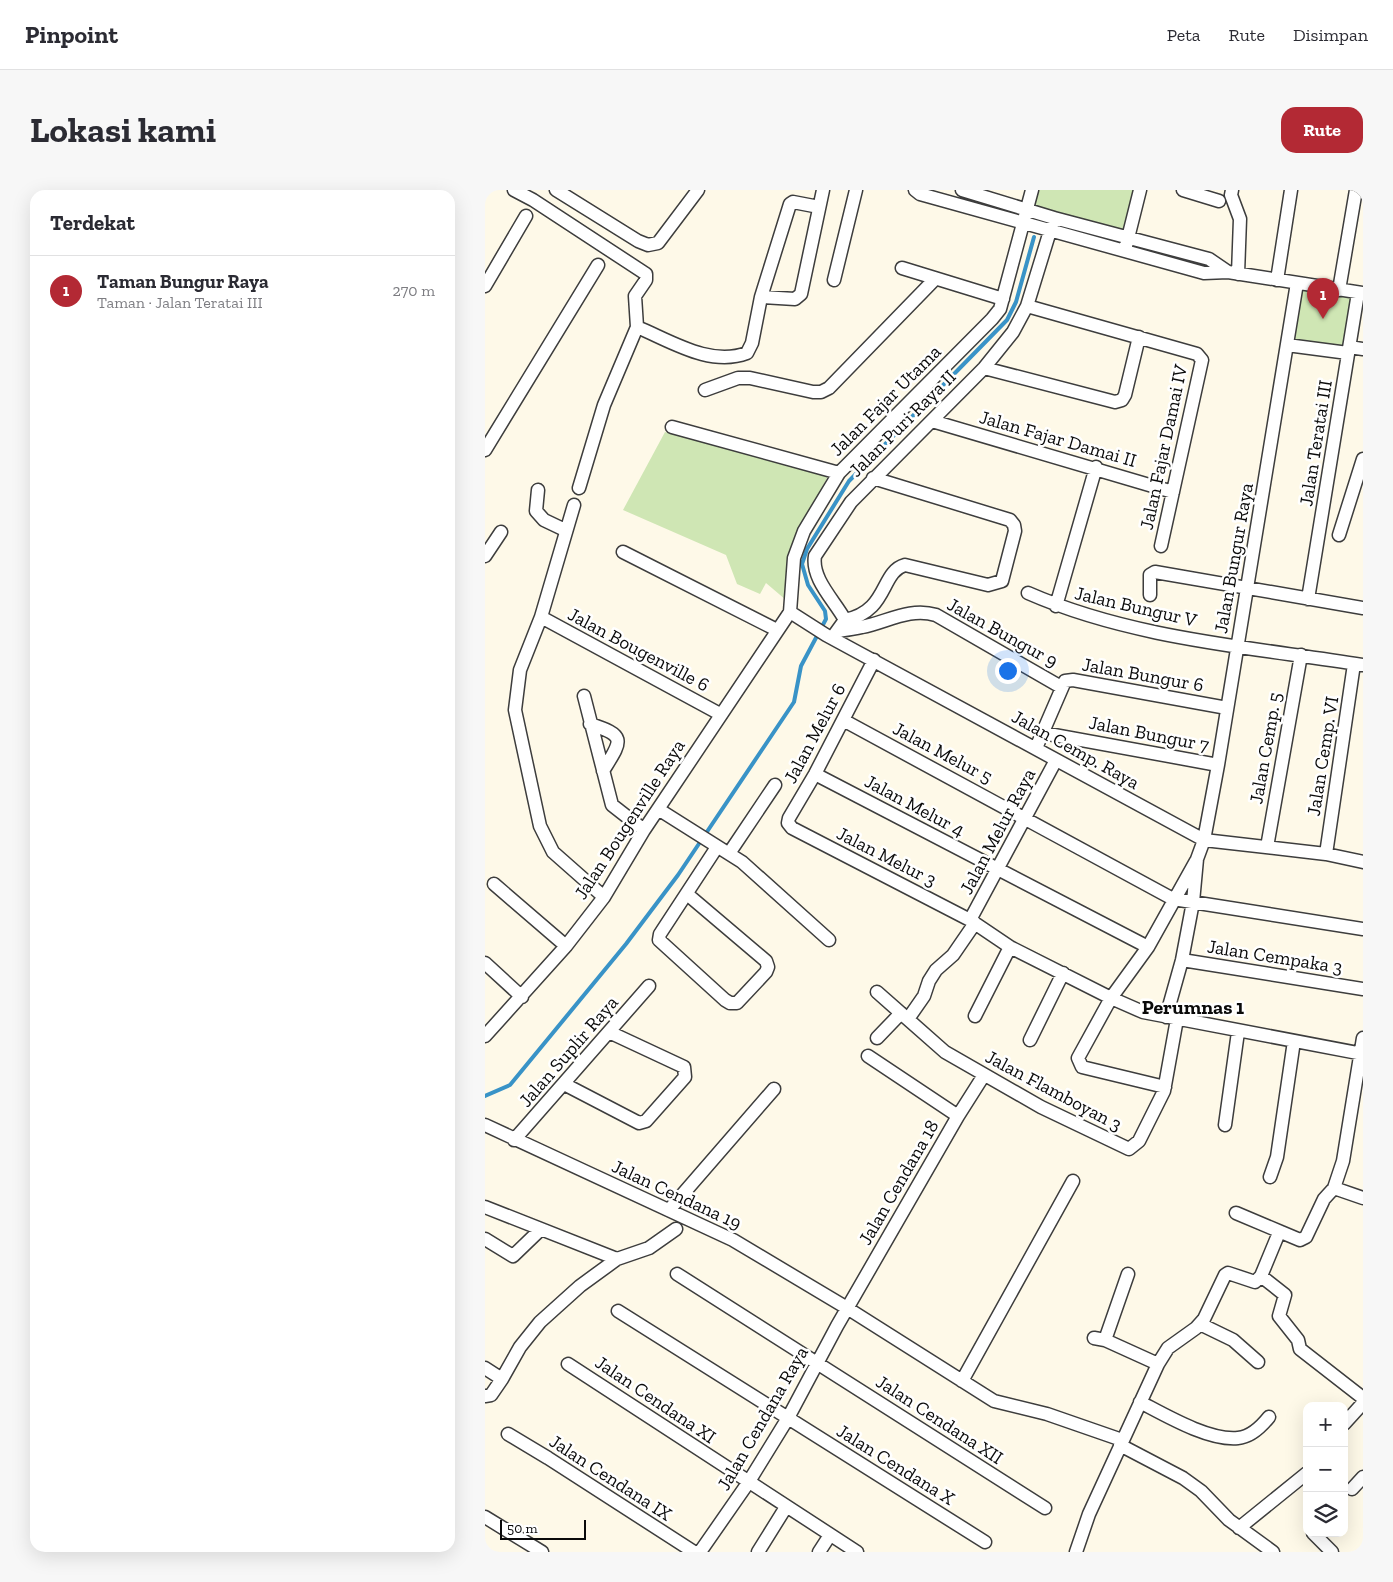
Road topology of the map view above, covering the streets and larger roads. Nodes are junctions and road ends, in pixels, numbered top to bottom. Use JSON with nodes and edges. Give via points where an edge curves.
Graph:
{"nodes":[{"id":1,"x":514,"y":190,"type":"edge"},
{"id":2,"x":556,"y":190,"type":"edge"},
{"id":3,"x":698,"y":190,"type":"edge"},
{"id":4,"x":823,"y":190,"type":"edge"},
{"id":5,"x":856,"y":190,"type":"edge"},
{"id":6,"x":915,"y":190,"type":"edge"},
{"id":7,"x":961,"y":190,"type":"edge"},
{"id":8,"x":1032,"y":190,"type":"edge"},
{"id":9,"x":1140,"y":190,"type":"edge"},
{"id":10,"x":1183,"y":190,"type":"edge"},
{"id":11,"x":1232,"y":190,"type":"edge"},
{"id":12,"x":1291,"y":190,"type":"edge"},
{"id":13,"x":1356,"y":190,"type":"edge"},
{"id":14,"x":1219,"y":201,"type":"dead end"},
{"id":15,"x":819,"y":207,"type":"junction"},
{"id":16,"x":1030,"y":211,"type":"junction"},
{"id":17,"x":526,"y":216,"type":"dead end"},
{"id":18,"x":1051,"y":216,"type":"junction"},
{"id":19,"x":1026,"y":224,"type":"junction"},
{"id":20,"x":1047,"y":230,"type":"junction"},
{"id":21,"x":1129,"y":238,"type":"junction"},
{"id":22,"x":1124,"y":251,"type":"junction"},
{"id":23,"x":598,"y":266,"type":"dead end"},
{"id":24,"x":902,"y":268,"type":"dead end"},
{"id":25,"x":1233,"y":273,"type":"junction"},
{"id":26,"x":935,"y":279,"type":"junction"},
{"id":27,"x":834,"y":280,"type":"dead end"},
{"id":28,"x":1277,"y":280,"type":"junction"},
{"id":29,"x":1297,"y":283,"type":"junction"},
{"id":30,"x":485,"y":286,"type":"edge"},
{"id":31,"x":1339,"y":290,"type":"junction"},
{"id":32,"x":1361,"y":293,"type":"edge"},
{"id":33,"x":761,"y":297,"type":"junction"},
{"id":34,"x":1003,"y":299,"type":"junction"},
{"id":35,"x":1027,"y":306,"type":"junction"},
{"id":36,"x":637,"y":327,"type":"junction"},
{"id":37,"x":1139,"y":337,"type":"junction"},
{"id":38,"x":1287,"y":345,"type":"junction"},
{"id":39,"x":1363,"y":349,"type":"edge"},
{"id":40,"x":1349,"y":350,"type":"junction"},
{"id":41,"x":984,"y":368,"type":"junction"},
{"id":42,"x":705,"y":390,"type":"dead end"},
{"id":43,"x":932,"y":421,"type":"junction"},
{"id":44,"x":672,"y":427,"type":"dead end"},
{"id":45,"x":485,"y":450,"type":"edge"},
{"id":46,"x":1363,"y":459,"type":"edge"},
{"id":47,"x":1095,"y":468,"type":"junction"},
{"id":48,"x":839,"y":473,"type":"junction"},
{"id":49,"x":873,"y":478,"type":"junction"},
{"id":50,"x":579,"y":488,"type":"dead end"},
{"id":51,"x":539,"y":490,"type":"dead end"},
{"id":52,"x":1173,"y":492,"type":"junction"},
{"id":53,"x":574,"y":505,"type":"dead end"},
{"id":54,"x":565,"y":530,"type":"junction"},
{"id":55,"x":501,"y":532,"type":"dead end"},
{"id":56,"x":1339,"y":535,"type":"dead end"},
{"id":57,"x":1161,"y":546,"type":"dead end"},
{"id":58,"x":623,"y":552,"type":"dead end"},
{"id":59,"x":485,"y":556,"type":"edge"},
{"id":60,"x":1247,"y":589,"type":"junction"},
{"id":61,"x":1028,"y":594,"type":"dead end"},
{"id":62,"x":1150,"y":595,"type":"dead end"},
{"id":63,"x":1308,"y":599,"type":"junction"},
{"id":64,"x":1056,"y":606,"type":"junction"},
{"id":65,"x":1363,"y":608,"type":"edge"},
{"id":66,"x":790,"y":612,"type":"junction"},
{"id":67,"x":541,"y":617,"type":"junction"},
{"id":68,"x":777,"y":630,"type":"junction"},
{"id":69,"x":835,"y":631,"type":"junction"},
{"id":70,"x":1237,"y":646,"type":"junction"},
{"id":71,"x":1301,"y":655,"type":"junction"},
{"id":72,"x":874,"y":660,"type":"junction"},
{"id":73,"x":1359,"y":664,"type":"edge"},
{"id":74,"x":1061,"y":687,"type":"junction"},
{"id":75,"x":584,"y":696,"type":"dead end"},
{"id":76,"x":1227,"y":708,"type":"junction"},
{"id":77,"x":720,"y":714,"type":"junction"},
{"id":78,"x":843,"y":720,"type":"junction"},
{"id":79,"x":590,"y":724,"type":"junction"},
{"id":80,"x":1043,"y":733,"type":"junction"},
{"id":81,"x":1036,"y":748,"type":"junction"},
{"id":82,"x":1056,"y":760,"type":"junction"},
{"id":83,"x":1218,"y":765,"type":"junction"},
{"id":84,"x":603,"y":771,"type":"junction"},
{"id":85,"x":815,"y":774,"type":"junction"},
{"id":86,"x":775,"y":785,"type":"dead end"},
{"id":87,"x":658,"y":809,"type":"junction"},
{"id":88,"x":1025,"y":818,"type":"junction"},
{"id":89,"x":788,"y":823,"type":"joint"},
{"id":90,"x":643,"y":830,"type":"junction"},
{"id":91,"x":1204,"y":840,"type":"junction"},
{"id":92,"x":713,"y":844,"type":"junction"},
{"id":93,"x":1267,"y":847,"type":"junction"},
{"id":94,"x":730,"y":852,"type":"junction"},
{"id":95,"x":1326,"y":854,"type":"junction"},
{"id":96,"x":1197,"y":858,"type":"junction"},
{"id":97,"x":1363,"y":862,"type":"edge"},
{"id":98,"x":998,"y":869,"type":"junction"},
{"id":99,"x":494,"y":884,"type":"dead end"},
{"id":100,"x":687,"y":894,"type":"junction"},
{"id":101,"x":604,"y":897,"type":"junction"},
{"id":102,"x":1173,"y":898,"type":"junction"},
{"id":103,"x":1193,"y":902,"type":"junction"},
{"id":104,"x":973,"y":922,"type":"junction"},
{"id":105,"x":1363,"y":929,"type":"edge"},
{"id":106,"x":829,"y":940,"type":"dead end"},
{"id":107,"x":566,"y":946,"type":"junction"},
{"id":108,"x":1011,"y":947,"type":"junction"},
{"id":109,"x":1148,"y":947,"type":"junction"},
{"id":110,"x":1182,"y":960,"type":"junction"},
{"id":111,"x":485,"y":964,"type":"edge"},
{"id":112,"x":1063,"y":973,"type":"junction"},
{"id":113,"x":649,"y":986,"type":"dead end"},
{"id":114,"x":1363,"y":989,"type":"edge"},
{"id":115,"x":877,"y":992,"type":"dead end"},
{"id":116,"x":522,"y":997,"type":"junction"},
{"id":117,"x":1111,"y":998,"type":"junction"},
{"id":118,"x":904,"y":1016,"type":"junction"},
{"id":119,"x":975,"y":1016,"type":"dead end"},
{"id":120,"x":1172,"y":1018,"type":"junction"},
{"id":121,"x":609,"y":1032,"type":"junction"},
{"id":122,"x":1238,"y":1032,"type":"junction"},
{"id":123,"x":485,"y":1036,"type":"edge"},
{"id":124,"x":877,"y":1038,"type":"dead end"},
{"id":125,"x":1363,"y":1038,"type":"edge"},
{"id":126,"x":1030,"y":1040,"type":"dead end"},
{"id":127,"x":1294,"y":1041,"type":"junction"},
{"id":128,"x":1362,"y":1054,"type":"edge"},
{"id":129,"x":868,"y":1056,"type":"dead end"},
{"id":130,"x":984,"y":1075,"type":"junction"},
{"id":131,"x":564,"y":1084,"type":"junction"},
{"id":132,"x":1165,"y":1088,"type":"junction"},
{"id":133,"x":774,"y":1089,"type":"dead end"},
{"id":134,"x":958,"y":1116,"type":"junction"},
{"id":135,"x":485,"y":1125,"type":"edge"},
{"id":136,"x":1225,"y":1125,"type":"dead end"},
{"id":137,"x":514,"y":1140,"type":"junction"},
{"id":138,"x":1270,"y":1177,"type":"dead end"},
{"id":139,"x":1073,"y":1181,"type":"dead end"},
{"id":140,"x":1334,"y":1188,"type":"junction"},
{"id":141,"x":1363,"y":1198,"type":"edge"},
{"id":142,"x":485,"y":1207,"type":"edge"},
{"id":143,"x":669,"y":1210,"type":"junction"},
{"id":144,"x":1236,"y":1213,"type":"dead end"},
{"id":145,"x":677,"y":1229,"type":"dead end"},
{"id":146,"x":540,"y":1230,"type":"junction"},
{"id":147,"x":1281,"y":1232,"type":"junction"},
{"id":148,"x":485,"y":1239,"type":"edge"},
{"id":149,"x":617,"y":1259,"type":"junction"},
{"id":150,"x":677,"y":1274,"type":"dead end"},
{"id":151,"x":1128,"y":1274,"type":"dead end"},
{"id":152,"x":1261,"y":1276,"type":"junction"},
{"id":153,"x":847,"y":1308,"type":"junction"},
{"id":154,"x":618,"y":1311,"type":"dead end"},
{"id":155,"x":1200,"y":1324,"type":"junction"},
{"id":156,"x":837,"y":1326,"type":"joint"},
{"id":157,"x":816,"y":1362,"type":"junction"},
{"id":158,"x":1257,"y":1362,"type":"dead end"},
{"id":159,"x":568,"y":1364,"type":"dead end"},
{"id":160,"x":1159,"y":1364,"type":"junction"},
{"id":161,"x":485,"y":1368,"type":"edge"},
{"id":162,"x":502,"y":1379,"type":"junction"},
{"id":163,"x":962,"y":1381,"type":"junction"},
{"id":164,"x":485,"y":1396,"type":"edge"},
{"id":165,"x":1363,"y":1398,"type":"edge"},
{"id":166,"x":1140,"y":1402,"type":"junction"},
{"id":167,"x":1363,"y":1403,"type":"edge"},
{"id":168,"x":1269,"y":1417,"type":"dead end"},
{"id":169,"x":788,"y":1418,"type":"junction"},
{"id":170,"x":1348,"y":1420,"type":"edge"},
{"id":171,"x":508,"y":1434,"type":"dead end"},
{"id":172,"x":1121,"y":1443,"type":"junction"},
{"id":173,"x":1303,"y":1476,"type":"edge"},
{"id":174,"x":1363,"y":1477,"type":"edge"},
{"id":175,"x":748,"y":1483,"type":"junction"},
{"id":176,"x":1352,"y":1489,"type":"dead end"},
{"id":177,"x":787,"y":1507,"type":"junction"},
{"id":178,"x":1045,"y":1508,"type":"dead end"},
{"id":179,"x":485,"y":1517,"type":"edge"},
{"id":180,"x":1239,"y":1528,"type":"junction"},
{"id":181,"x":830,"y":1535,"type":"junction"},
{"id":182,"x":1317,"y":1537,"type":"edge"},
{"id":183,"x":985,"y":1542,"type":"dead end"},
{"id":184,"x":1080,"y":1551,"type":"edge"},
{"id":185,"x":542,"y":1552,"type":"edge"},
{"id":186,"x":694,"y":1552,"type":"edge"},
{"id":187,"x":700,"y":1552,"type":"edge"},
{"id":188,"x":758,"y":1552,"type":"edge"},
{"id":189,"x":819,"y":1552,"type":"edge"},
{"id":190,"x":857,"y":1552,"type":"edge"},
{"id":191,"x":1273,"y":1552,"type":"edge"},
{"id":192,"x":1332,"y":1552,"type":"edge"}],
"edges":[{"from":1,"to":36,"type":"street","via":[[644,272],[646,280],[635,296]]},
{"from":2,"to":3,"type":"street","via":[[648,245],[658,243]]},
{"from":4,"to":15,"type":"street"},
{"from":5,"to":27,"type":"street"},
{"from":6,"to":19,"type":"street"},
{"from":7,"to":16,"type":"street"},
{"from":8,"to":16,"type":"street"},
{"from":9,"to":21,"type":"street"},
{"from":10,"to":14,"type":"street"},
{"from":11,"to":25,"type":"street","via":[[1240,219]]},
{"from":12,"to":28,"type":"street"},
{"from":13,"to":31,"type":"street"},
{"from":15,"to":33,"type":"street","via":[[790,204]]},
{"from":15,"to":33,"type":"street","via":[[801,294],[795,299]]},
{"from":16,"to":18,"type":"street"},
{"from":16,"to":19,"type":"street","name":"Jalan Fajar Utama"},
{"from":17,"to":30,"type":"street"},
{"from":18,"to":20,"type":"street","name":"Jalan Puri Raya II"},
{"from":18,"to":21,"type":"street"},
{"from":19,"to":20,"type":"street"},
{"from":19,"to":34,"type":"street","name":"Jalan Fajar Utama"},
{"from":20,"to":22,"type":"street"},
{"from":20,"to":35,"type":"street","name":"Jalan Puri Raya II"},
{"from":21,"to":22,"type":"street"},
{"from":21,"to":25,"type":"street","via":[[1209,259]]},
{"from":22,"to":25,"type":"street","via":[[1204,273]]},
{"from":23,"to":45,"type":"street"},
{"from":24,"to":26,"type":"street"},
{"from":25,"to":28,"type":"street"},
{"from":26,"to":34,"type":"street"},
{"from":26,"to":42,"type":"street","via":[[829,388],[821,392],[757,378],[738,378]]},
{"from":28,"to":29,"type":"street"},
{"from":29,"to":31,"type":"street"},
{"from":29,"to":38,"type":"street","name":"Jalan Bungur Raya"},
{"from":31,"to":32,"type":"street"},
{"from":32,"to":40,"type":"street","name":"Jalan Teratai III"},
{"from":33,"to":36,"type":"street","via":[[750,349],[737,357],[711,357]]},
{"from":34,"to":48,"type":"street","name":"Jalan Fajar Utama","via":[[992,319]]},
{"from":35,"to":37,"type":"street","name":"Jalan Fajar Damai IV"},
{"from":35,"to":41,"type":"street","name":"Jalan Puri Raya II","via":[[1013,332]]},
{"from":36,"to":50,"type":"street","via":[[604,405]]},
{"from":37,"to":41,"type":"street","via":[[1125,395],[1115,402]]},
{"from":37,"to":52,"type":"street","name":"Jalan Fajar Damai IV","via":[[1197,354],[1202,360]]},
{"from":38,"to":40,"type":"street"},
{"from":38,"to":60,"type":"street","name":"Jalan Bungur Raya"},
{"from":39,"to":40,"type":"street"},
{"from":40,"to":63,"type":"street","name":"Jalan Teratai III"},
{"from":41,"to":43,"type":"street","name":"Jalan Puri Raya II"},
{"from":43,"to":47,"type":"street","name":"Jalan Fajar Damai II"},
{"from":43,"to":49,"type":"street","name":"Jalan Puri Raya II"},
{"from":44,"to":48,"type":"street"},
{"from":46,"to":56,"type":"street"},
{"from":47,"to":52,"type":"street","name":"Jalan Fajar Damai II"},
{"from":47,"to":64,"type":"street"},
{"from":48,"to":66,"type":"street","name":"Jalan Fajar Utama","via":[[804,531],[794,558]]},
{"from":49,"to":69,"type":"street","name":"Jalan Puri Raya II","via":[[851,502],[815,556],[813,565]]},
{"from":49,"to":69,"type":"street","via":[[1010,520],[1015,532],[1002,581],[988,585],[905,565],[894,572],[876,604],[867,613]]},
{"from":51,"to":54,"type":"street","via":[[536,511],[544,520]]},
{"from":52,"to":57,"type":"street","name":"Jalan Fajar Damai IV"},
{"from":53,"to":54,"type":"street"},
{"from":54,"to":67,"type":"street"},
{"from":55,"to":59,"type":"street"},
{"from":58,"to":68,"type":"street"},
{"from":60,"to":62,"type":"street","via":[[1155,572],[1150,575]]},
{"from":60,"to":63,"type":"street"},
{"from":60,"to":70,"type":"street","name":"Jalan Bungur Raya"},
{"from":61,"to":64,"type":"street","name":"Jalan Bungur V"},
{"from":63,"to":65,"type":"street"},
{"from":64,"to":70,"type":"street","name":"Jalan Bungur V","via":[[1151,632]]},
{"from":66,"to":68,"type":"street","name":"Jalan Bougenville Raya"},
{"from":66,"to":69,"type":"street","name":"Jalan Cemp. Raya","via":[[811,626]]},
{"from":67,"to":77,"type":"street","name":"Jalan Bougenville 6"},
{"from":67,"to":101,"type":"street","via":[[520,670],[515,710],[533,798],[540,826],[553,852]]},
{"from":68,"to":77,"type":"street","name":"Jalan Bougenville Raya"},
{"from":69,"to":72,"type":"street","name":"Jalan Cemp. Raya"},
{"from":69,"to":74,"type":"street","name":"Jalan Bungur 9","via":[[926,612]]},
{"from":70,"to":71,"type":"street","name":"Jalan Bungur V"},
{"from":70,"to":76,"type":"street","name":"Jalan Bungur Raya"},
{"from":71,"to":73,"type":"street","name":"Jalan Bungur V"},
{"from":71,"to":93,"type":"street","name":"Jalan Cemp. 5"},
{"from":72,"to":78,"type":"street","name":"Jalan Melur 6"},
{"from":72,"to":81,"type":"street","name":"Jalan Cemp. Raya"},
{"from":73,"to":95,"type":"street","name":"Jalan Cemp. VI"},
{"from":74,"to":76,"type":"street","name":"Jalan Bungur 6","via":[[1065,681],[1073,680]]},
{"from":74,"to":80,"type":"street","name":"Jalan Bungur 6"},
{"from":75,"to":79,"type":"street"},
{"from":76,"to":83,"type":"street","name":"Jalan Bungur Raya"},
{"from":77,"to":87,"type":"street","name":"Jalan Bougenville Raya"},
{"from":78,"to":85,"type":"street","name":"Jalan Melur 6"},
{"from":78,"to":88,"type":"street","name":"Jalan Melur 5"},
{"from":79,"to":84,"type":"street"},
{"from":79,"to":84,"type":"street","via":[[613,731],[616,736],[616,750]]},
{"from":80,"to":81,"type":"street","name":"Jalan Bungur 6"},
{"from":80,"to":83,"type":"street","name":"Jalan Bungur 7"},
{"from":81,"to":82,"type":"street","name":"Jalan Cemp. Raya"},
{"from":82,"to":88,"type":"street","name":"Jalan Melur Raya"},
{"from":82,"to":91,"type":"street","name":"Jalan Cemp. Raya"},
{"from":83,"to":91,"type":"street","name":"Jalan Bungur Raya"},
{"from":84,"to":90,"type":"street","via":[[611,805]]},
{"from":85,"to":89,"type":"street","name":"Jalan Melur 6"},
{"from":85,"to":98,"type":"street","name":"Jalan Melur 4"},
{"from":86,"to":94,"type":"street"},
{"from":87,"to":90,"type":"street","name":"Jalan Bougenville Raya"},
{"from":87,"to":92,"type":"street"},
{"from":88,"to":98,"type":"street","name":"Jalan Melur Raya"},
{"from":88,"to":102,"type":"street","name":"Jalan Melur 5"},
{"from":89,"to":104,"type":"street","name":"Jalan Melur 3","via":[[792,828]]},
{"from":90,"to":101,"type":"street","name":"Jalan Bougenville Raya"},
{"from":91,"to":93,"type":"street","name":"Jalan Cemp. Raya"},
{"from":91,"to":96,"type":"street","name":"Jalan Bungur Raya"},
{"from":92,"to":94,"type":"street"},
{"from":92,"to":100,"type":"street"},
{"from":93,"to":95,"type":"street","name":"Jalan Cemp. Raya"},
{"from":94,"to":106,"type":"street"},
{"from":95,"to":97,"type":"street","name":"Jalan Cemp. Raya"},
{"from":96,"to":102,"type":"street"},
{"from":96,"to":103,"type":"street","name":"Jalan Flamboyan 3"},
{"from":98,"to":104,"type":"street","name":"Jalan Melur Raya"},
{"from":98,"to":109,"type":"street","name":"Jalan Melur 4"},
{"from":99,"to":107,"type":"street"},
{"from":100,"to":100,"type":"street","via":[[766,961],[766,972],[737,1003],[730,1004],[725,1000],[659,940]]},
{"from":101,"to":107,"type":"street","name":"Jalan Bougenville Raya"},
{"from":102,"to":103,"type":"street","name":"Jalan Melur 5"},
{"from":102,"to":109,"type":"street"},
{"from":103,"to":105,"type":"street","name":"Jalan Melur 5"},
{"from":103,"to":110,"type":"street","name":"Jalan Flamboyan 3"},
{"from":104,"to":108,"type":"street","name":"Jalan Melur 3"},
{"from":104,"to":118,"type":"street","name":"Jalan Melur Raya","via":[[965,941],[936,970],[923,996]]},
{"from":107,"to":116,"type":"street","name":"Jalan Bougenville Raya"},
{"from":108,"to":112,"type":"street","name":"Jalan Melur 3"},
{"from":108,"to":119,"type":"street"},
{"from":109,"to":117,"type":"street"},
{"from":110,"to":114,"type":"street","name":"Jalan Cempaka 3"},
{"from":110,"to":120,"type":"street","name":"Jalan Flamboyan 3"},
{"from":111,"to":116,"type":"street"},
{"from":112,"to":117,"type":"street","name":"Jalan Melur 3"},
{"from":112,"to":126,"type":"street"},
{"from":113,"to":121,"type":"street","name":"Jalan Suplir Raya"},
{"from":115,"to":118,"type":"street","name":"Jalan Flamboyan 3"},
{"from":116,"to":123,"type":"street","name":"Jalan Bougenville Raya"},
{"from":117,"to":120,"type":"street","name":"Jalan Melur 3","via":[[1143,1012]]},
{"from":117,"to":132,"type":"street","via":[[1077,1061],[1082,1067]]},
{"from":118,"to":124,"type":"street","name":"Jalan Melur Raya"},
{"from":118,"to":130,"type":"street","name":"Jalan Flamboyan 3","via":[[945,1052]]},
{"from":120,"to":122,"type":"street","name":"Jalan Melur 3"},
{"from":120,"to":132,"type":"street","name":"Jalan Flamboyan 3"},
{"from":121,"to":131,"type":"street","name":"Jalan Suplir Raya"},
{"from":121,"to":131,"type":"street","via":[[684,1067],[685,1077],[639,1124]]},
{"from":122,"to":127,"type":"street","name":"Jalan Melur 3"},
{"from":122,"to":136,"type":"street"},
{"from":125,"to":128,"type":"street"},
{"from":127,"to":128,"type":"street","name":"Jalan Melur 3"},
{"from":127,"to":138,"type":"street","via":[[1277,1157]]},
{"from":128,"to":140,"type":"street","via":[[1343,1161]]},
{"from":129,"to":134,"type":"street"},
{"from":130,"to":132,"type":"street","name":"Jalan Flamboyan 3","via":[[1129,1149],[1139,1141]]},
{"from":130,"to":134,"type":"street","name":"Jalan Cendana 18"},
{"from":131,"to":137,"type":"street","name":"Jalan Suplir Raya"},
{"from":133,"to":143,"type":"street"},
{"from":134,"to":153,"type":"street","name":"Jalan Cendana 18"},
{"from":135,"to":137,"type":"street","name":"Jalan Cendana 19"},
{"from":137,"to":143,"type":"street","name":"Jalan Cendana 19"},
{"from":139,"to":163,"type":"street"},
{"from":140,"to":141,"type":"street"},
{"from":140,"to":147,"type":"street","via":[[1324,1198],[1306,1237],[1300,1240]]},
{"from":142,"to":146,"type":"street"},
{"from":143,"to":153,"type":"street","name":"Jalan Cendana 19","via":[[733,1240]]},
{"from":144,"to":147,"type":"street"},
{"from":145,"to":149,"type":"street","via":[[649,1248]]},
{"from":146,"to":148,"type":"street","via":[[513,1256]]},
{"from":146,"to":149,"type":"street"},
{"from":147,"to":152,"type":"street","via":[[1275,1237]]},
{"from":149,"to":162,"type":"street","via":[[580,1286],[540,1322],[520,1347]]},
{"from":150,"to":157,"type":"street","name":"Jalan Cendana XII"},
{"from":151,"to":160,"type":"street","via":[[1099,1339]]},
{"from":152,"to":155,"type":"street","via":[[1255,1282],[1228,1273],[1225,1275]]},
{"from":152,"to":165,"type":"street","via":[[1285,1295],[1279,1316],[1301,1349]]},
{"from":153,"to":156,"type":"street","name":"Jalan Cendana 18"},
{"from":153,"to":163,"type":"street","name":"Jalan Cendana 19"},
{"from":154,"to":169,"type":"street","name":"Jalan Cendana X"},
{"from":155,"to":158,"type":"street","via":[[1233,1340]]},
{"from":155,"to":160,"type":"street","via":[[1169,1348]]},
{"from":156,"to":157,"type":"street","name":"Jalan Cendana Raya"},
{"from":157,"to":169,"type":"street","name":"Jalan Cendana Raya"},
{"from":157,"to":178,"type":"street","name":"Jalan Cendana XII"},
{"from":159,"to":175,"type":"street","name":"Jalan Cendana XI"},
{"from":160,"to":166,"type":"street"},
{"from":161,"to":162,"type":"street"},
{"from":162,"to":164,"type":"street","via":[[491,1395]]},
{"from":163,"to":172,"type":"street","name":"Jalan Cendana 19","via":[[1001,1404],[1047,1414]]},
{"from":166,"to":168,"type":"street","via":[[1222,1436],[1238,1438],[1253,1433]]},
{"from":166,"to":172,"type":"street"},
{"from":167,"to":170,"type":"street"},
{"from":169,"to":175,"type":"street","name":"Jalan Cendana Raya"},
{"from":169,"to":183,"type":"street","name":"Jalan Cendana X"},
{"from":171,"to":186,"type":"street","name":"Jalan Cendana IX"},
{"from":172,"to":180,"type":"street","name":"Jalan Cendana 19","via":[[1189,1482]]},
{"from":172,"to":184,"type":"street","via":[[1089,1514]]},
{"from":173,"to":180,"type":"street"},
{"from":174,"to":176,"type":"street"},
{"from":175,"to":177,"type":"street","name":"Jalan Cendana XI"},
{"from":175,"to":187,"type":"street","name":"Jalan Cendana Raya"},
{"from":177,"to":181,"type":"street","name":"Jalan Cendana XI"},
{"from":177,"to":188,"type":"street"},
{"from":179,"to":185,"type":"street"},
{"from":180,"to":191,"type":"street","name":"Jalan Cendana 19"},
{"from":181,"to":189,"type":"street"},
{"from":181,"to":190,"type":"street","name":"Jalan Cendana XI"},
{"from":182,"to":192,"type":"street"}]}
